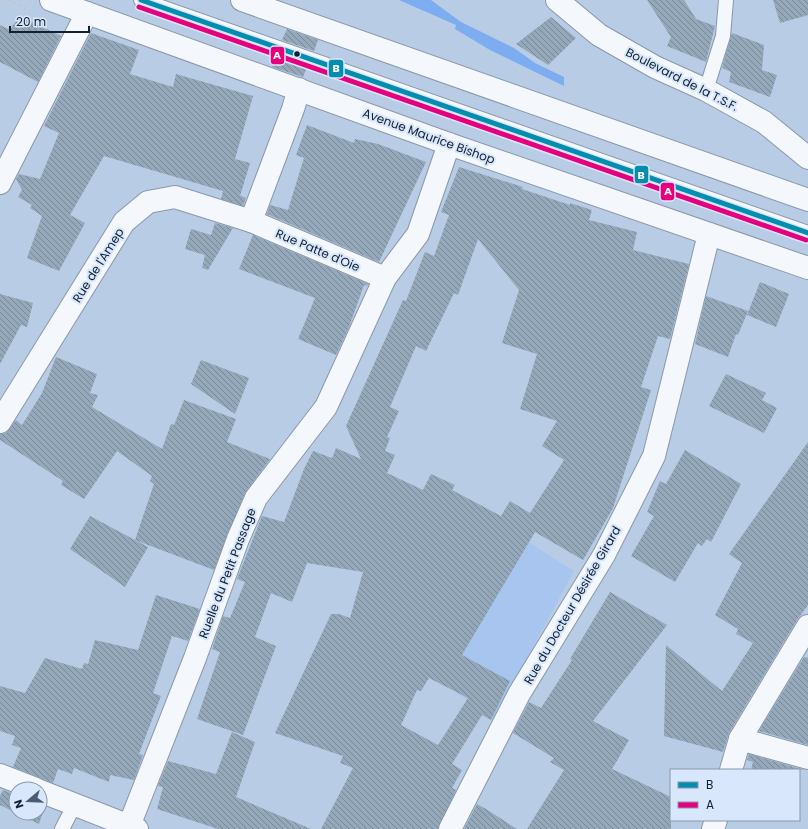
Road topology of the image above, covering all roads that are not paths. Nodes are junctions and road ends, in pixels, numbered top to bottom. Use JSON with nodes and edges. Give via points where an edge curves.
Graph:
{"nodes":[{"id":1,"x":51,"y":0,"type":"edge"},
{"id":2,"x":141,"y":0,"type":"edge"},
{"id":3,"x":242,"y":0,"type":"edge"},
{"id":4,"x":557,"y":0,"type":"edge"},
{"id":5,"x":726,"y":0,"type":"edge"},
{"id":6,"x":87,"y":13,"type":"junction"},
{"id":7,"x":299,"y":89,"type":"junction"},
{"id":8,"x":706,"y":90,"type":"junction"},
{"id":9,"x":450,"y":144,"type":"junction"},
{"id":10,"x":808,"y":158,"type":"edge"},
{"id":11,"x":0,"y":183,"type":"edge"},
{"id":12,"x":808,"y":200,"type":"edge"},
{"id":13,"x":252,"y":221,"type":"junction"},
{"id":14,"x":808,"y":233,"type":"edge"},
{"id":15,"x":709,"y":234,"type":"junction"},
{"id":16,"x":808,"y":268,"type":"edge"},
{"id":17,"x":385,"y":278,"type":"junction"},
{"id":18,"x":0,"y":422,"type":"edge"},
{"id":19,"x":808,"y":626,"type":"edge"},
{"id":20,"x":740,"y":739,"type":"junction"},
{"id":21,"x":808,"y":758,"type":"edge"},
{"id":22,"x":731,"y":769,"type":"edge"},
{"id":23,"x":0,"y":775,"type":"edge"},
{"id":24,"x":15,"y":781,"type":"edge"},
{"id":25,"x":48,"y":794,"type":"edge"},
{"id":26,"x":75,"y":804,"type":"junction"},
{"id":27,"x":133,"y":827,"type":"edge"},
{"id":28,"x":62,"y":829,"type":"edge"},
{"id":29,"x":450,"y":829,"type":"edge"}],
"edges":[{"from":1,"to":6,"type":"street","name":"Avenue Maurice Bishop"},
{"from":2,"to":14,"type":"lane"},
{"from":3,"to":12,"type":"street"},
{"from":4,"to":8,"type":"street","name":"Boulevard de la T.S.F.","via":[[599,35],[655,67]]},
{"from":5,"to":8,"type":"lane","via":[[723,36]]},
{"from":6,"to":7,"type":"street","name":"Avenue Maurice Bishop"},
{"from":6,"to":11,"type":"street"},
{"from":7,"to":9,"type":"street","name":"Avenue Maurice Bishop"},
{"from":7,"to":13,"type":"street"},
{"from":8,"to":10,"type":"street","name":"Boulevard de la T.S.F.","via":[[764,122]]},
{"from":9,"to":15,"type":"street","name":"Avenue Maurice Bishop"},
{"from":9,"to":17,"type":"street","name":"Ruelle du Petit Passage","via":[[418,234]]},
{"from":13,"to":17,"type":"street","name":"Rue Patte d'Oie"},
{"from":13,"to":18,"type":"street","name":"Rue de l'Amep","via":[[175,197],[148,202],[124,222]]},
{"from":15,"to":16,"type":"street","name":"Avenue Maurice Bishop"},
{"from":15,"to":29,"type":"street","name":"Rue du Docteur Désirée Girard","via":[[654,456],[604,555],[519,694]]},
{"from":17,"to":27,"type":"street","name":"Ruelle du Petit Passage","via":[[326,407],[256,498],[238,539]]},
{"from":19,"to":20,"type":"street"},
{"from":20,"to":21,"type":"street"},
{"from":20,"to":22,"type":"street"},
{"from":23,"to":24,"type":"street"},
{"from":25,"to":26,"type":"street"},
{"from":26,"to":27,"type":"street"},
{"from":26,"to":28,"type":"lane"}]}
